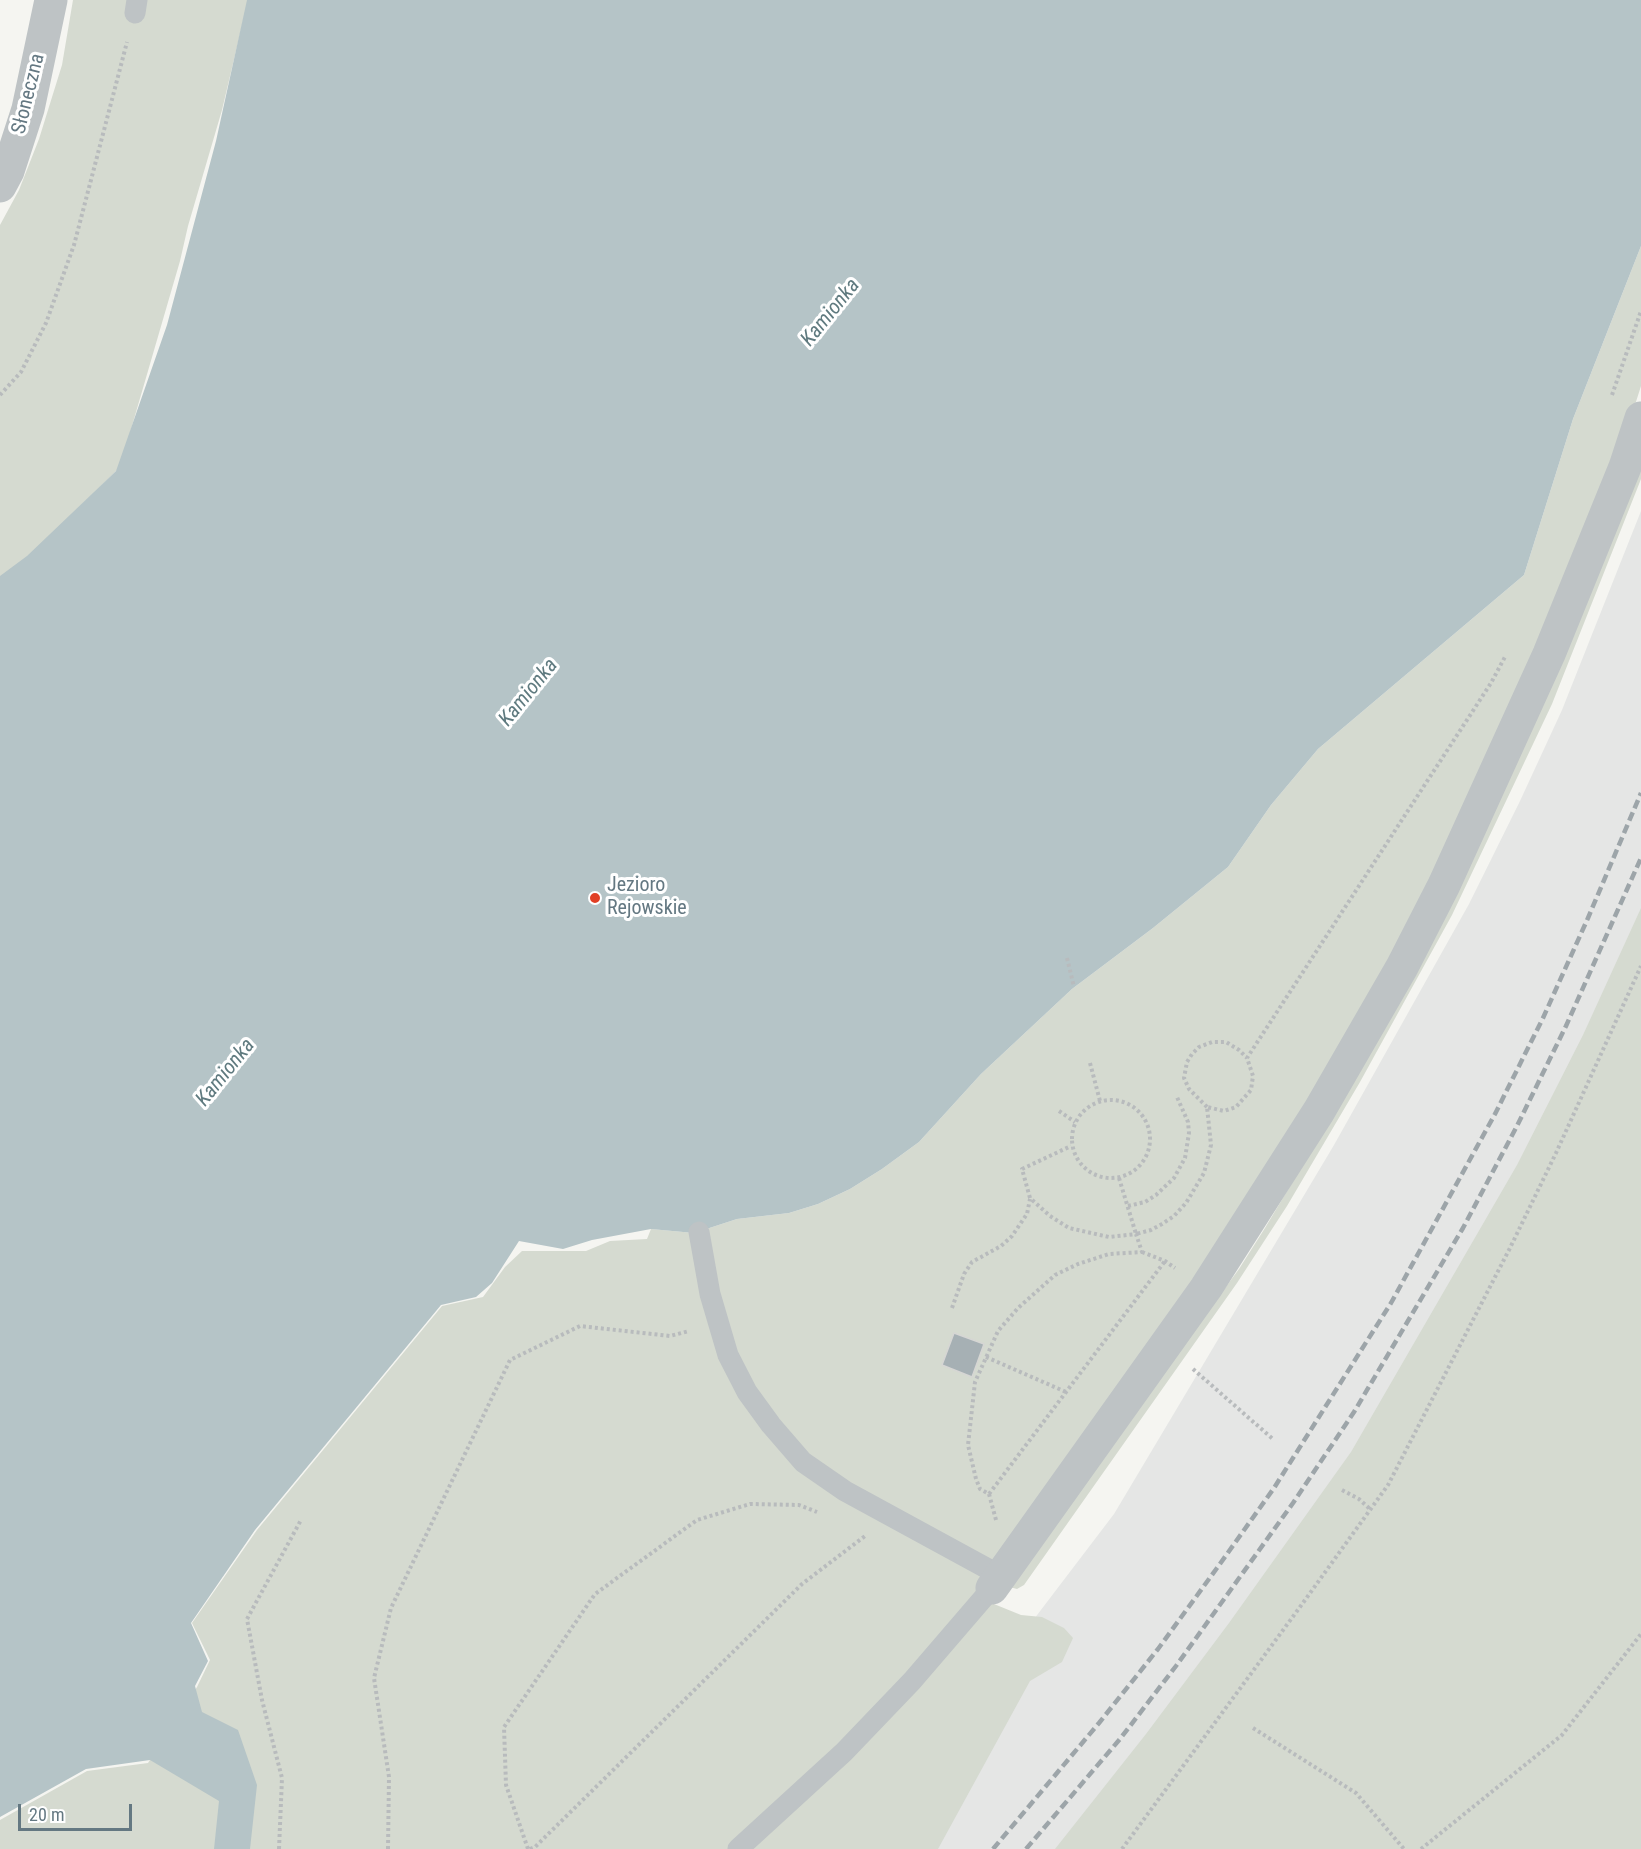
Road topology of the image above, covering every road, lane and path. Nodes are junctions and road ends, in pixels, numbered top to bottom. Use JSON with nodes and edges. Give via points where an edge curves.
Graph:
{"nodes":[{"id":1,"x":51,"y":0,"type":"edge"},
{"id":2,"x":136,"y":6,"type":"edge"},
{"id":3,"x":0,"y":186,"type":"edge"},
{"id":4,"x":1641,"y":311,"type":"edge"},
{"id":5,"x":0,"y":395,"type":"edge"},
{"id":6,"x":1611,"y":396,"type":"dead end"},
{"id":7,"x":1641,"y":418,"type":"edge"},
{"id":8,"x":1506,"y":653,"type":"dead end"},
{"id":9,"x":1067,"y":958,"type":"dead end"},
{"id":10,"x":1641,"y":966,"type":"edge"},
{"id":11,"x":1074,"y":987,"type":"dead end"},
{"id":12,"x":1247,"y":1059,"type":"junction"},
{"id":13,"x":1090,"y":1063,"type":"dead end"},
{"id":14,"x":1177,"y":1097,"type":"dead end"},
{"id":15,"x":1100,"y":1101,"type":"junction"},
{"id":16,"x":1207,"y":1107,"type":"junction"},
{"id":17,"x":1059,"y":1111,"type":"dead end"},
{"id":18,"x":1075,"y":1122,"type":"junction"},
{"id":19,"x":1071,"y":1146,"type":"junction"},
{"id":20,"x":1119,"y":1178,"type":"junction"},
{"id":21,"x":1030,"y":1198,"type":"junction"},
{"id":22,"x":1128,"y":1206,"type":"junction"},
{"id":23,"x":699,"y":1232,"type":"dead end"},
{"id":24,"x":1136,"y":1234,"type":"junction"},
{"id":25,"x":1142,"y":1252,"type":"junction"},
{"id":26,"x":952,"y":1308,"type":"dead end"},
{"id":27,"x":670,"y":1336,"type":"dead end"},
{"id":28,"x":986,"y":1357,"type":"junction"},
{"id":29,"x":1187,"y":1364,"type":"dead end"},
{"id":30,"x":1066,"y":1392,"type":"junction"},
{"id":31,"x":1274,"y":1440,"type":"dead end"},
{"id":32,"x":1342,"y":1490,"type":"dead end"},
{"id":33,"x":1371,"y":1510,"type":"junction"},
{"id":34,"x":820,"y":1513,"type":"dead end"},
{"id":35,"x":301,"y":1520,"type":"dead end"},
{"id":36,"x":872,"y":1531,"type":"dead end"},
{"id":37,"x":997,"y":1582,"type":"junction"},
{"id":38,"x":1641,"y":1634,"type":"edge"},
{"id":39,"x":1253,"y":1728,"type":"dead end"},
{"id":40,"x":279,"y":1849,"type":"edge"},
{"id":41,"x":388,"y":1849,"type":"edge"},
{"id":42,"x":529,"y":1849,"type":"edge"},
{"id":43,"x":738,"y":1849,"type":"edge"},
{"id":44,"x":1122,"y":1849,"type":"edge"},
{"id":45,"x":1404,"y":1849,"type":"edge"},
{"id":46,"x":1420,"y":1849,"type":"edge"}],
"edges":[{"from":1,"to":3,"type":"street","name":"Słoneczna","via":[[28,109]]},
{"from":2,"to":5,"type":"path","via":[[74,245],[46,323],[21,372]]},
{"from":4,"to":6,"type":"path"},
{"from":7,"to":37,"type":"street","via":[[1549,654],[1453,866],[1402,966],[1319,1111],[1219,1269]]},
{"from":8,"to":12,"type":"path","via":[[1491,683]]},
{"from":9,"to":11,"type":"path"},
{"from":10,"to":33,"type":"path","via":[[1510,1248],[1388,1485]]},
{"from":12,"to":16,"type":"path","via":[[1253,1076],[1251,1090],[1236,1107],[1224,1111]]},
{"from":12,"to":16,"type":"path","via":[[1226,1042],[1212,1042],[1192,1054],[1184,1078]]},
{"from":13,"to":15,"type":"path"},
{"from":14,"to":22,"type":"path","via":[[1188,1122],[1185,1158],[1174,1178],[1156,1196]]},
{"from":15,"to":18,"type":"path","via":[[1084,1110]]},
{"from":15,"to":20,"type":"path","via":[[1118,1100],[1133,1106],[1149,1129],[1146,1158],[1135,1171]]},
{"from":16,"to":24,"type":"path","via":[[1211,1145],[1204,1173],[1174,1216]]},
{"from":17,"to":18,"type":"path"},
{"from":18,"to":19,"type":"path"},
{"from":19,"to":20,"type":"path","via":[[1078,1162],[1090,1173],[1105,1179]]},
{"from":19,"to":21,"type":"path","via":[[1022,1169]]},
{"from":20,"to":22,"type":"path"},
{"from":21,"to":24,"type":"path","via":[[1069,1228],[1109,1238]]},
{"from":21,"to":26,"type":"path","via":[[1027,1214],[1012,1236],[972,1263],[964,1274]]},
{"from":22,"to":24,"type":"path"},
{"from":23,"to":37,"type":"lane","via":[[710,1294],[728,1355],[747,1392],[771,1425],[803,1462]]},
{"from":24,"to":25,"type":"path"},
{"from":25,"to":28,"type":"path","via":[[1109,1254],[1055,1275],[1011,1316]]},
{"from":25,"to":30,"type":"path","via":[[1165,1261]]},
{"from":27,"to":41,"type":"path","via":[[580,1326],[510,1360],[391,1608],[374,1678],[389,1777]]},
{"from":28,"to":30,"type":"path"},
{"from":28,"to":30,"type":"path","via":[[975,1382],[968,1445],[980,1489],[989,1494]]},
{"from":29,"to":31,"type":"path"},
{"from":32,"to":33,"type":"path","via":[[1359,1498]]},
{"from":33,"to":44,"type":"path"},
{"from":34,"to":42,"type":"path","via":[[800,1505],[750,1504],[698,1520],[595,1594],[504,1727],[506,1785]]},
{"from":35,"to":40,"type":"path","via":[[247,1619],[282,1778]]},
{"from":36,"to":42,"type":"path","via":[[806,1580]]},
{"from":37,"to":43,"type":"lane","via":[[912,1681],[844,1752]]},
{"from":38,"to":46,"type":"path","via":[[1562,1735]]},
{"from":39,"to":45,"type":"path","via":[[1356,1793]]}]}
